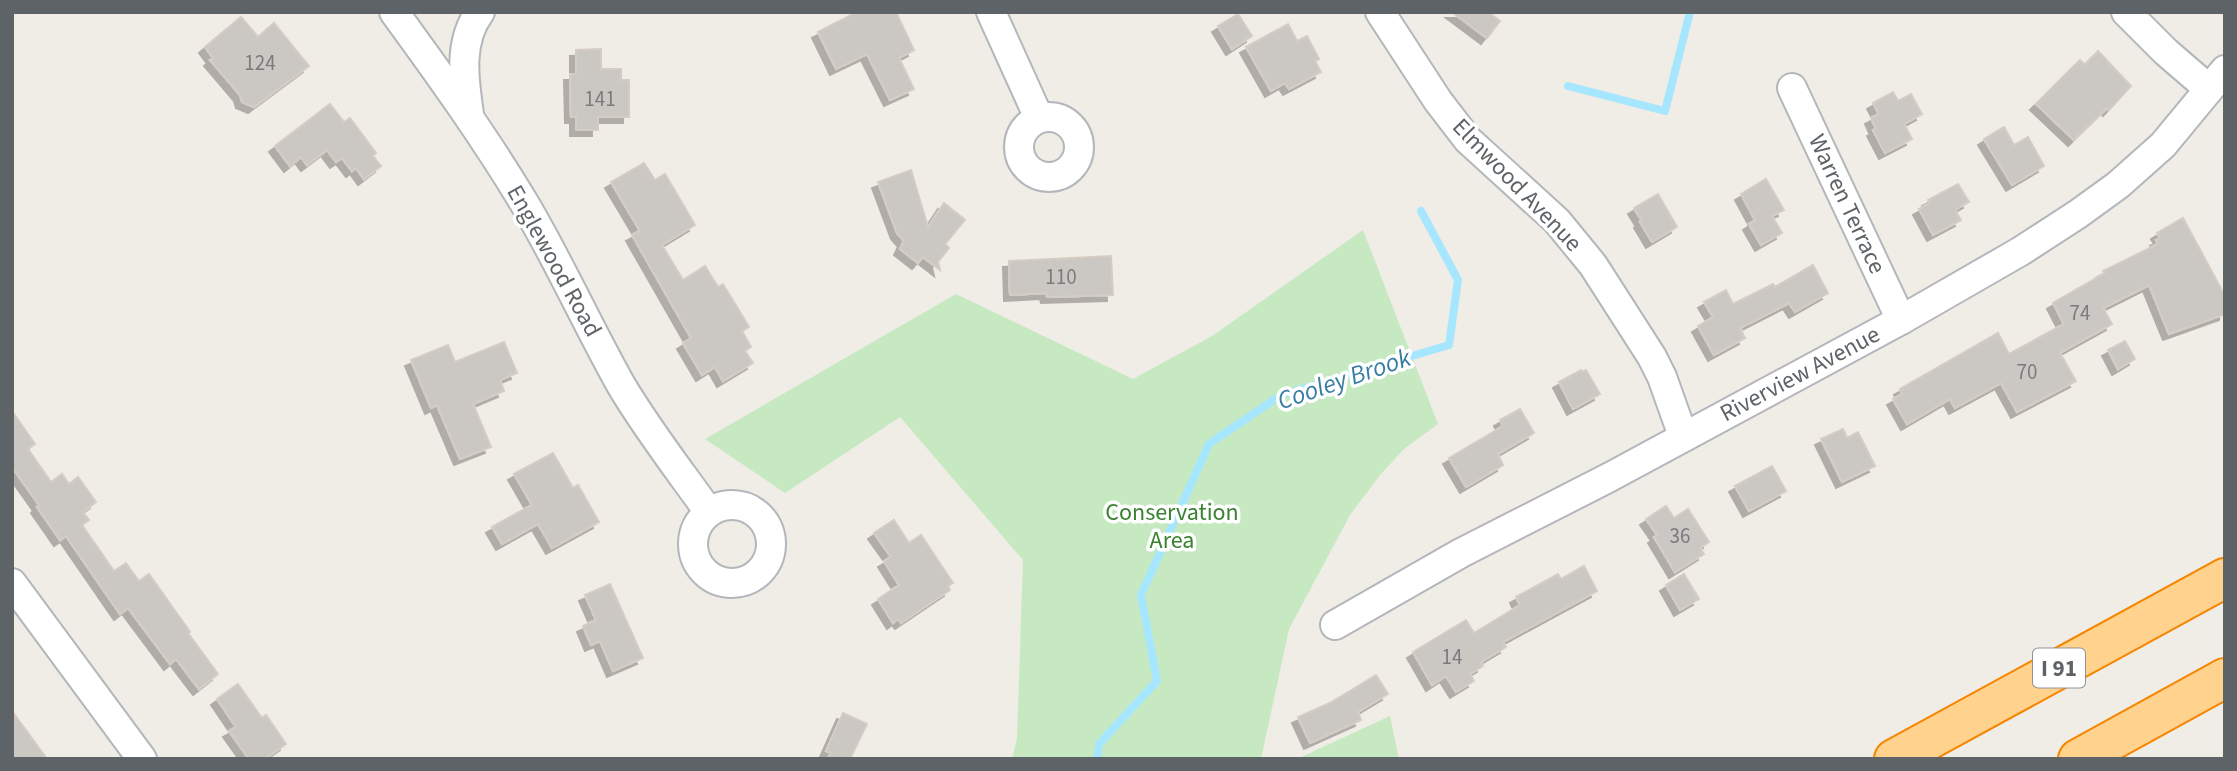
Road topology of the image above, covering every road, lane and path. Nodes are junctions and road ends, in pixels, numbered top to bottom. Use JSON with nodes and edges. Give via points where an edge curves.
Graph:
{"nodes":[{"id":1,"x":394,"y":12,"type":"edge"},
{"id":2,"x":480,"y":12,"type":"edge"},
{"id":3,"x":991,"y":12,"type":"edge"},
{"id":4,"x":1380,"y":12,"type":"edge"},
{"id":5,"x":2126,"y":12,"type":"edge"},
{"id":6,"x":2217,"y":80,"type":"edge"},
{"id":7,"x":1792,"y":88,"type":"dead end"},
{"id":8,"x":469,"y":117,"type":"junction"},
{"id":9,"x":1039,"y":118,"type":"dead end"},
{"id":10,"x":1901,"y":320,"type":"junction"},
{"id":11,"x":1683,"y":436,"type":"junction"},
{"id":12,"x":709,"y":512,"type":"dead end"},
{"id":13,"x":2225,"y":578,"type":"edge"},
{"id":14,"x":12,"y":583,"type":"edge"},
{"id":15,"x":1335,"y":625,"type":"dead end"},
{"id":16,"x":2225,"y":678,"type":"edge"},
{"id":17,"x":142,"y":759,"type":"edge"},
{"id":18,"x":1894,"y":759,"type":"edge"},
{"id":19,"x":2078,"y":759,"type":"edge"}],
"edges":[{"from":1,"to":8,"type":"street","name":"Englewood Road"},
{"from":2,"to":8,"type":"street","via":[[472,22],[464,62]]},
{"from":3,"to":9,"type":"street"},
{"from":4,"to":11,"type":"street","name":"Elmwood Avenue","via":[[1468,140],[1557,220],[1593,265],[1652,357]]},
{"from":5,"to":6,"type":"street","via":[[2166,52]]},
{"from":6,"to":10,"type":"street","name":"Riverview Avenue","via":[[2163,145],[2118,185],[2021,251]]},
{"from":7,"to":10,"type":"street","name":"Warren Terrace"},
{"from":8,"to":12,"type":"street","name":"Englewood Road","via":[[526,207],[622,386]]},
{"from":10,"to":11,"type":"street","name":"Riverview Avenue"},
{"from":11,"to":15,"type":"street","name":"Riverview Avenue"},
{"from":13,"to":18,"type":"highway","number":"I 91"},
{"from":14,"to":17,"type":"street"},
{"from":16,"to":19,"type":"highway"}]}
